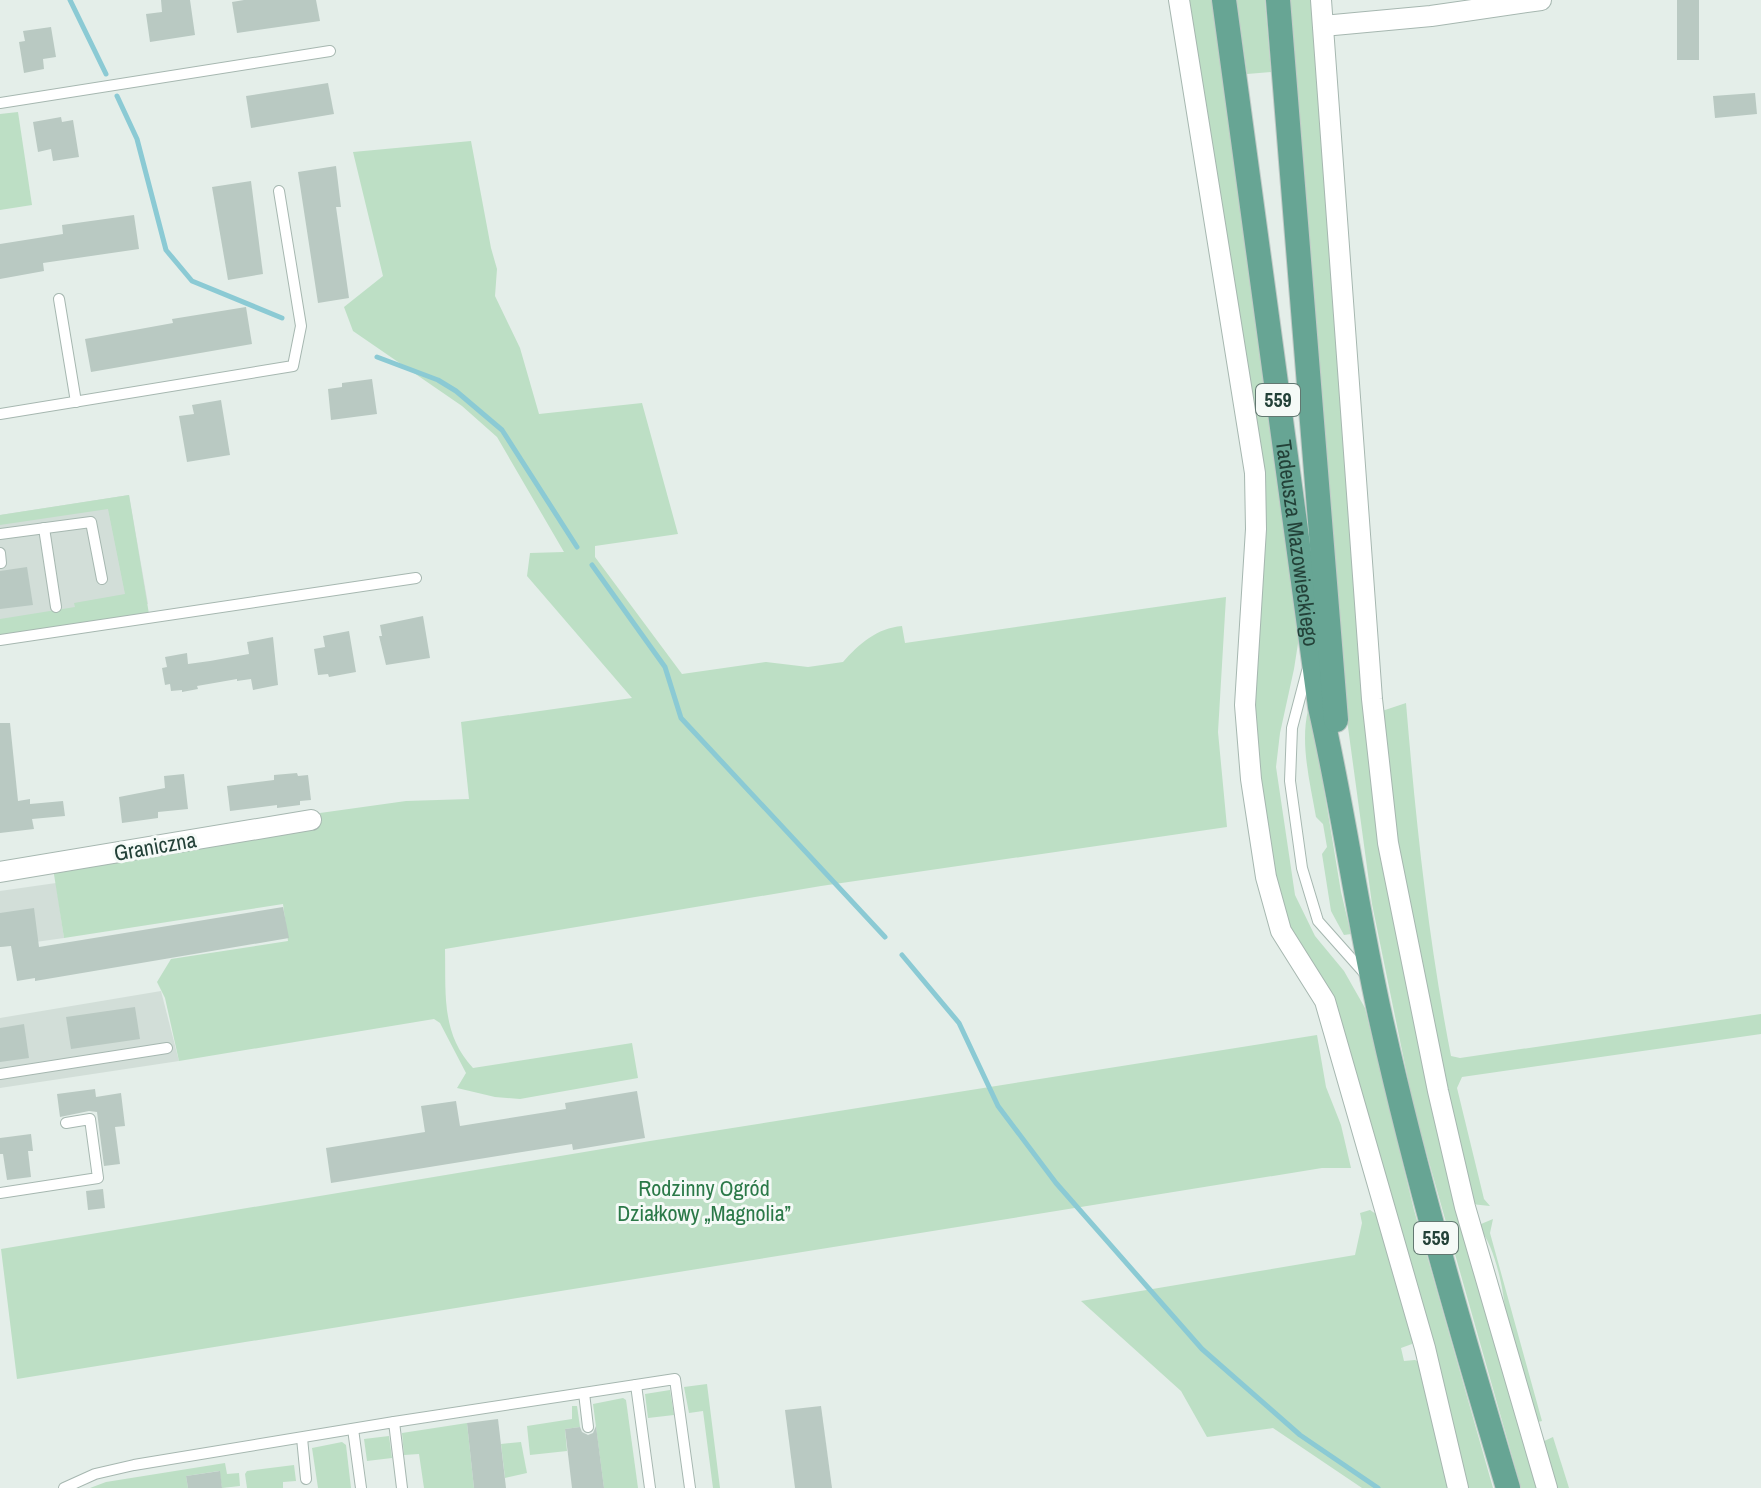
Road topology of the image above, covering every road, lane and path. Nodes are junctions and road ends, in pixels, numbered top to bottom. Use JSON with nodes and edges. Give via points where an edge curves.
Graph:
{"nodes":[{"id":1,"x":1179,"y":0,"type":"edge"},
{"id":2,"x":1224,"y":0,"type":"edge"},
{"id":3,"x":1278,"y":0,"type":"edge"},
{"id":4,"x":1321,"y":0,"type":"edge"},
{"id":5,"x":1541,"y":0,"type":"edge"},
{"id":6,"x":1323,"y":26,"type":"junction"},
{"id":7,"x":330,"y":51,"type":"dead end"},
{"id":8,"x":0,"y":103,"type":"edge"},
{"id":9,"x":279,"y":191,"type":"dead end"},
{"id":10,"x":59,"y":299,"type":"dead end"},
{"id":11,"x":76,"y":402,"type":"junction"},
{"id":12,"x":0,"y":414,"type":"edge"},
{"id":13,"x":44,"y":528,"type":"junction"},
{"id":14,"x":0,"y":534,"type":"edge"},
{"id":15,"x":416,"y":578,"type":"dead end"},
{"id":16,"x":102,"y":579,"type":"dead end"},
{"id":17,"x":56,"y":607,"type":"dead end"},
{"id":18,"x":0,"y":640,"type":"edge"},
{"id":19,"x":1312,"y":653,"type":"junction"},
{"id":20,"x":1341,"y":798,"type":"junction"},
{"id":21,"x":311,"y":820,"type":"dead end"},
{"id":22,"x":0,"y":872,"type":"edge"},
{"id":23,"x":1375,"y":986,"type":"junction"},
{"id":24,"x":167,"y":1048,"type":"dead end"},
{"id":25,"x":0,"y":1074,"type":"edge"},
{"id":26,"x":66,"y":1123,"type":"dead end"},
{"id":27,"x":0,"y":1193,"type":"edge"},
{"id":28,"x":636,"y":1385,"type":"junction"},
{"id":29,"x":584,"y":1393,"type":"junction"},
{"id":30,"x":394,"y":1422,"type":"junction"},
{"id":31,"x":588,"y":1427,"type":"dead end"},
{"id":32,"x":353,"y":1429,"type":"junction"},
{"id":33,"x":302,"y":1438,"type":"junction"},
{"id":34,"x":306,"y":1479,"type":"dead end"},
{"id":35,"x":64,"y":1488,"type":"edge"},
{"id":36,"x":361,"y":1488,"type":"edge"},
{"id":37,"x":402,"y":1488,"type":"edge"},
{"id":38,"x":650,"y":1488,"type":"edge"},
{"id":39,"x":690,"y":1488,"type":"edge"},
{"id":40,"x":1458,"y":1488,"type":"edge"},
{"id":41,"x":1508,"y":1488,"type":"edge"},
{"id":42,"x":1547,"y":1488,"type":"edge"}],
"edges":[{"from":1,"to":40,"type":"street","via":[[1255,473],[1245,705],[1266,877],[1281,931],[1325,1001],[1425,1348]]},
{"from":2,"to":19,"type":"main road","name":"Tadeusza Mazowieckiego","number":"559"},
{"from":3,"to":20,"type":"main road","name":"Tadeusza Mazowieckiego","number":"559"},
{"from":4,"to":6,"type":"street"},
{"from":5,"to":6,"type":"street"},
{"from":6,"to":42,"type":"street","via":[[1372,699],[1388,843],[1465,1207]]},
{"from":7,"to":8,"type":"lane"},
{"from":9,"to":11,"type":"lane","via":[[301,326],[293,366]]},
{"from":10,"to":11,"type":"lane"},
{"from":11,"to":12,"type":"lane"},
{"from":13,"to":14,"type":"lane"},
{"from":13,"to":16,"type":"lane","via":[[91,522]]},
{"from":13,"to":17,"type":"lane"},
{"from":15,"to":18,"type":"lane"},
{"from":19,"to":20,"type":"main road","name":"Tadeusza Mazowieckiego","number":"559"},
{"from":19,"to":23,"type":"lane","via":[[1292,728],[1290,781],[1302,868],[1318,921]]},
{"from":20,"to":23,"type":"main road","name":"Tadeusza Mazowieckiego","number":"559"},
{"from":21,"to":22,"type":"street","name":"Graniczna"},
{"from":23,"to":41,"type":"main road","name":"Tadeusza Mazowieckiego","number":"559","via":[[1419,1177]]},
{"from":24,"to":25,"type":"lane"},
{"from":26,"to":27,"type":"lane","via":[[90,1119],[98,1178]]},
{"from":28,"to":29,"type":"lane"},
{"from":28,"to":38,"type":"lane"},
{"from":28,"to":39,"type":"lane","via":[[675,1379]]},
{"from":29,"to":30,"type":"lane"},
{"from":29,"to":31,"type":"lane"},
{"from":30,"to":32,"type":"lane"},
{"from":30,"to":37,"type":"lane"},
{"from":32,"to":33,"type":"lane"},
{"from":32,"to":36,"type":"lane"},
{"from":33,"to":34,"type":"lane"},
{"from":33,"to":35,"type":"lane","via":[[134,1465]]}]}
